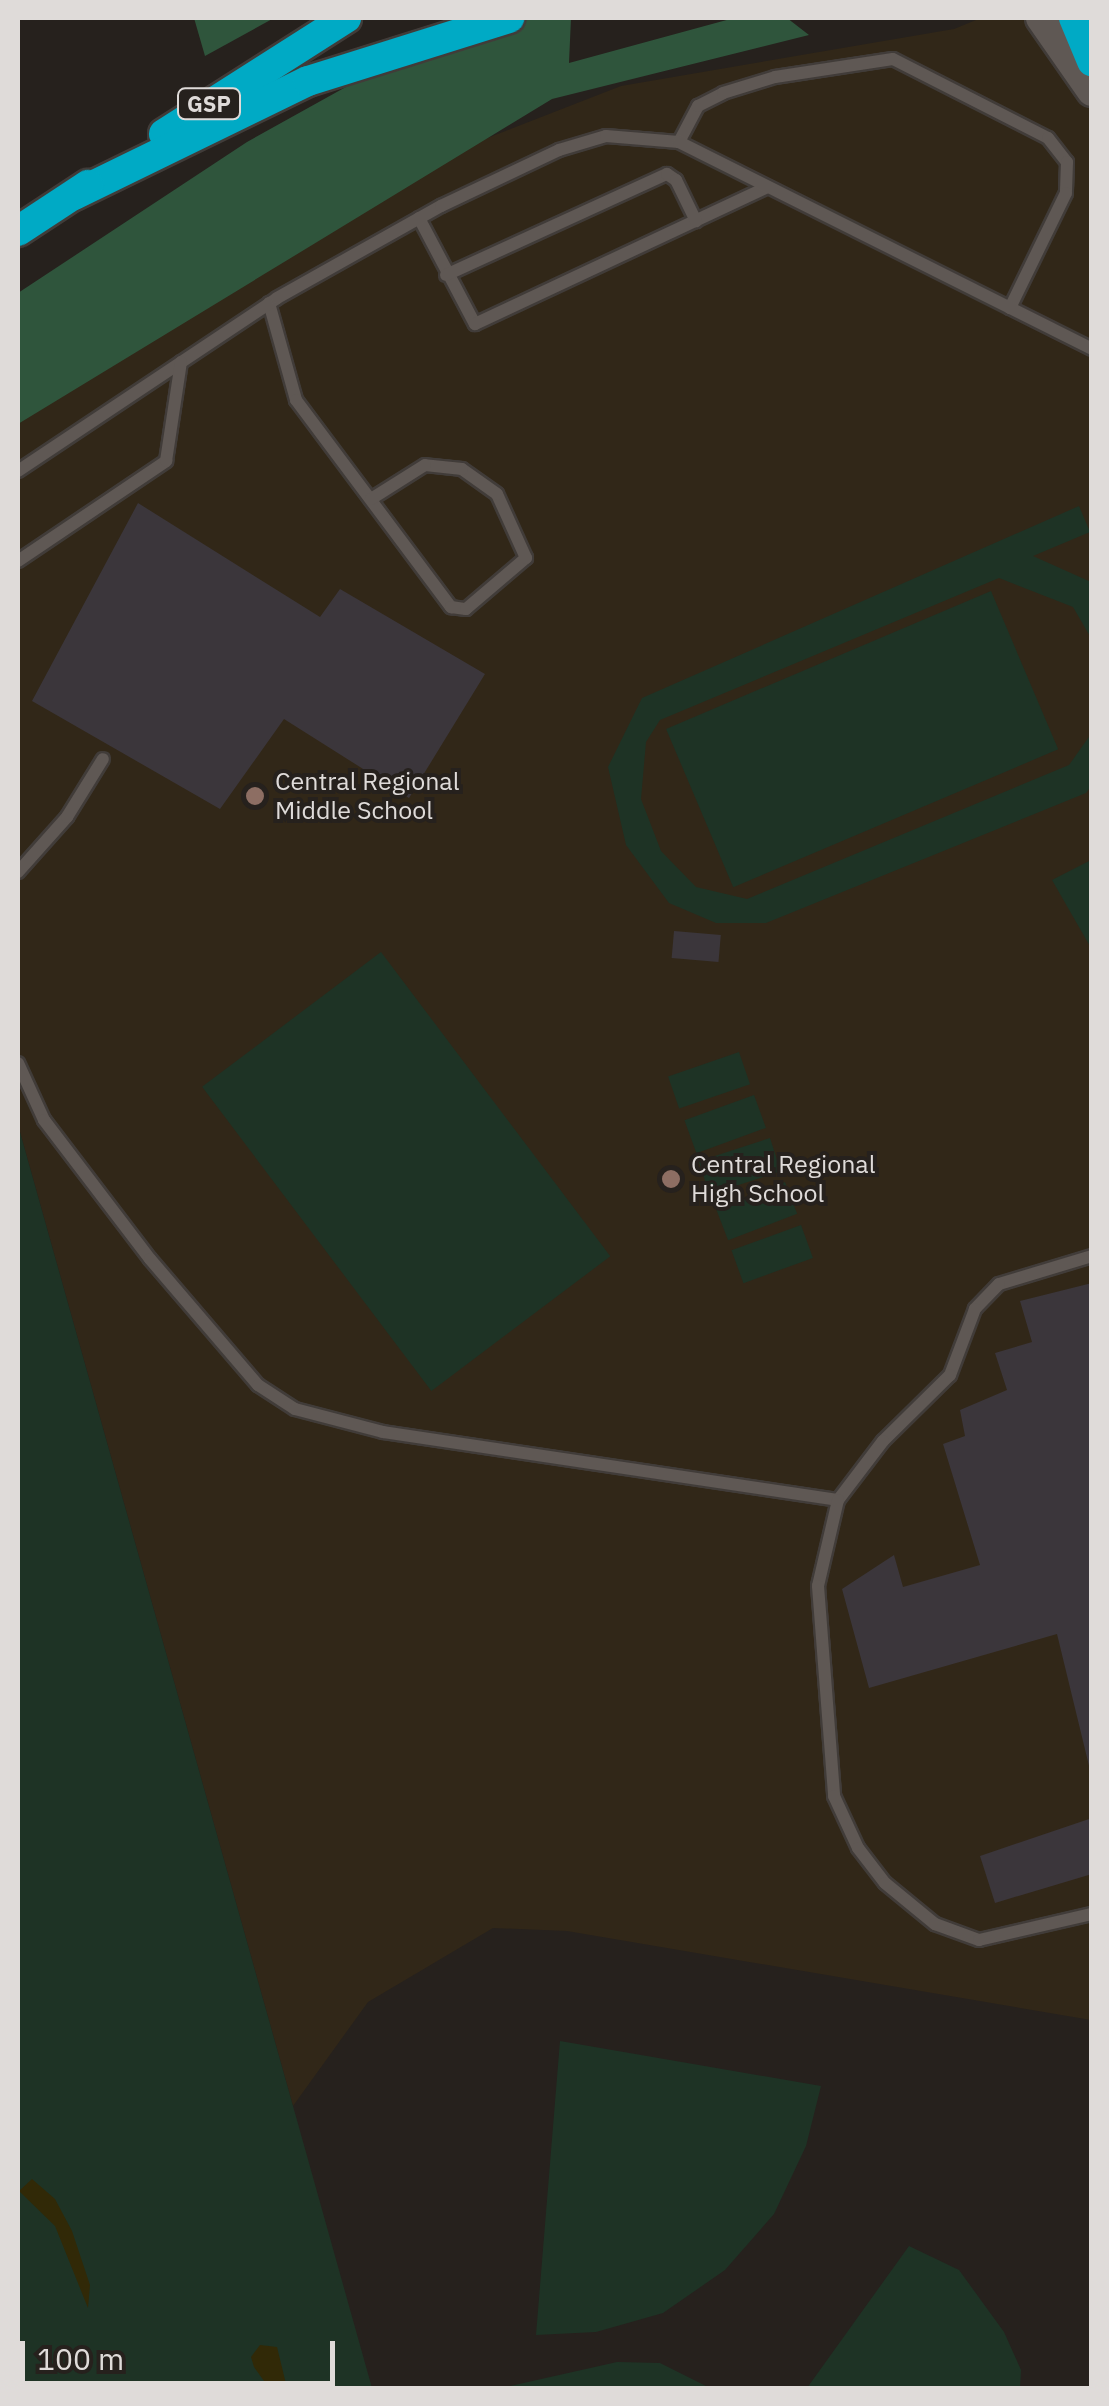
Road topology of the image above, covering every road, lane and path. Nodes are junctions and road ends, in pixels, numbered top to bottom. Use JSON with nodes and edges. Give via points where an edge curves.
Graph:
{"nodes":[{"id":1,"x":346,"y":18,"type":"edge"},
{"id":2,"x":510,"y":18,"type":"edge"},
{"id":3,"x":1041,"y":18,"type":"edge"},
{"id":4,"x":1074,"y":18,"type":"edge"},
{"id":5,"x":1092,"y":61,"type":"edge"},
{"id":6,"x":1092,"y":91,"type":"edge"},
{"id":7,"x":679,"y":142,"type":"junction"},
{"id":8,"x":767,"y":187,"type":"junction"},
{"id":9,"x":74,"y":194,"type":"junction"},
{"id":10,"x":419,"y":218,"type":"junction"},
{"id":11,"x":696,"y":221,"type":"junction"},
{"id":12,"x":18,"y":231,"type":"edge"},
{"id":13,"x":446,"y":275,"type":"junction"},
{"id":14,"x":269,"y":303,"type":"junction"},
{"id":15,"x":1010,"y":308,"type":"junction"},
{"id":16,"x":1092,"y":349,"type":"edge"},
{"id":17,"x":180,"y":362,"type":"junction"},
{"id":18,"x":18,"y":470,"type":"edge"},
{"id":19,"x":372,"y":499,"type":"junction"},
{"id":20,"x":18,"y":561,"type":"edge"},
{"id":21,"x":102,"y":759,"type":"dead end"},
{"id":22,"x":18,"y":872,"type":"edge"},
{"id":23,"x":18,"y":1063,"type":"edge"},
{"id":24,"x":1092,"y":1256,"type":"edge"},
{"id":25,"x":838,"y":1500,"type":"junction"},
{"id":26,"x":1092,"y":1914,"type":"edge"}],
"edges":[{"from":1,"to":9,"type":"highway","number":"GSP"},
{"from":2,"to":9,"type":"highway","via":[[400,47],[295,86]]},
{"from":3,"to":6,"type":"main road"},
{"from":4,"to":5,"type":"highway"},
{"from":7,"to":8,"type":"lane"},
{"from":7,"to":10,"type":"lane","via":[[606,136],[558,150]]},
{"from":7,"to":15,"type":"lane","via":[[698,106],[723,93],[776,77],[893,59],[1048,138],[1067,162],[1066,193]]},
{"from":8,"to":11,"type":"lane"},
{"from":8,"to":15,"type":"lane"},
{"from":9,"to":12,"type":"highway","number":"GSP"},
{"from":10,"to":13,"type":"lane"},
{"from":10,"to":14,"type":"lane"},
{"from":11,"to":13,"type":"lane","via":[[667,174]]},
{"from":11,"to":13,"type":"lane","via":[[480,323],[467,318]]},
{"from":14,"to":17,"type":"lane"},
{"from":14,"to":19,"type":"lane","via":[[296,400]]},
{"from":15,"to":16,"type":"lane"},
{"from":17,"to":18,"type":"lane"},
{"from":17,"to":20,"type":"lane","via":[[166,461]]},
{"from":19,"to":19,"type":"lane","via":[[452,607],[466,609],[526,558],[512,514],[481,479],[462,469],[425,465]]},
{"from":21,"to":22,"type":"lane","via":[[67,817]]},
{"from":23,"to":25,"type":"lane","via":[[44,1120],[150,1259],[258,1385],[295,1409],[382,1432]]},
{"from":24,"to":25,"type":"lane","via":[[999,1284],[974,1310],[950,1376],[883,1441]]},
{"from":25,"to":26,"type":"lane","via":[[818,1586],[834,1796],[858,1848],[907,1905],[958,1935],[1007,1936]]}]}
